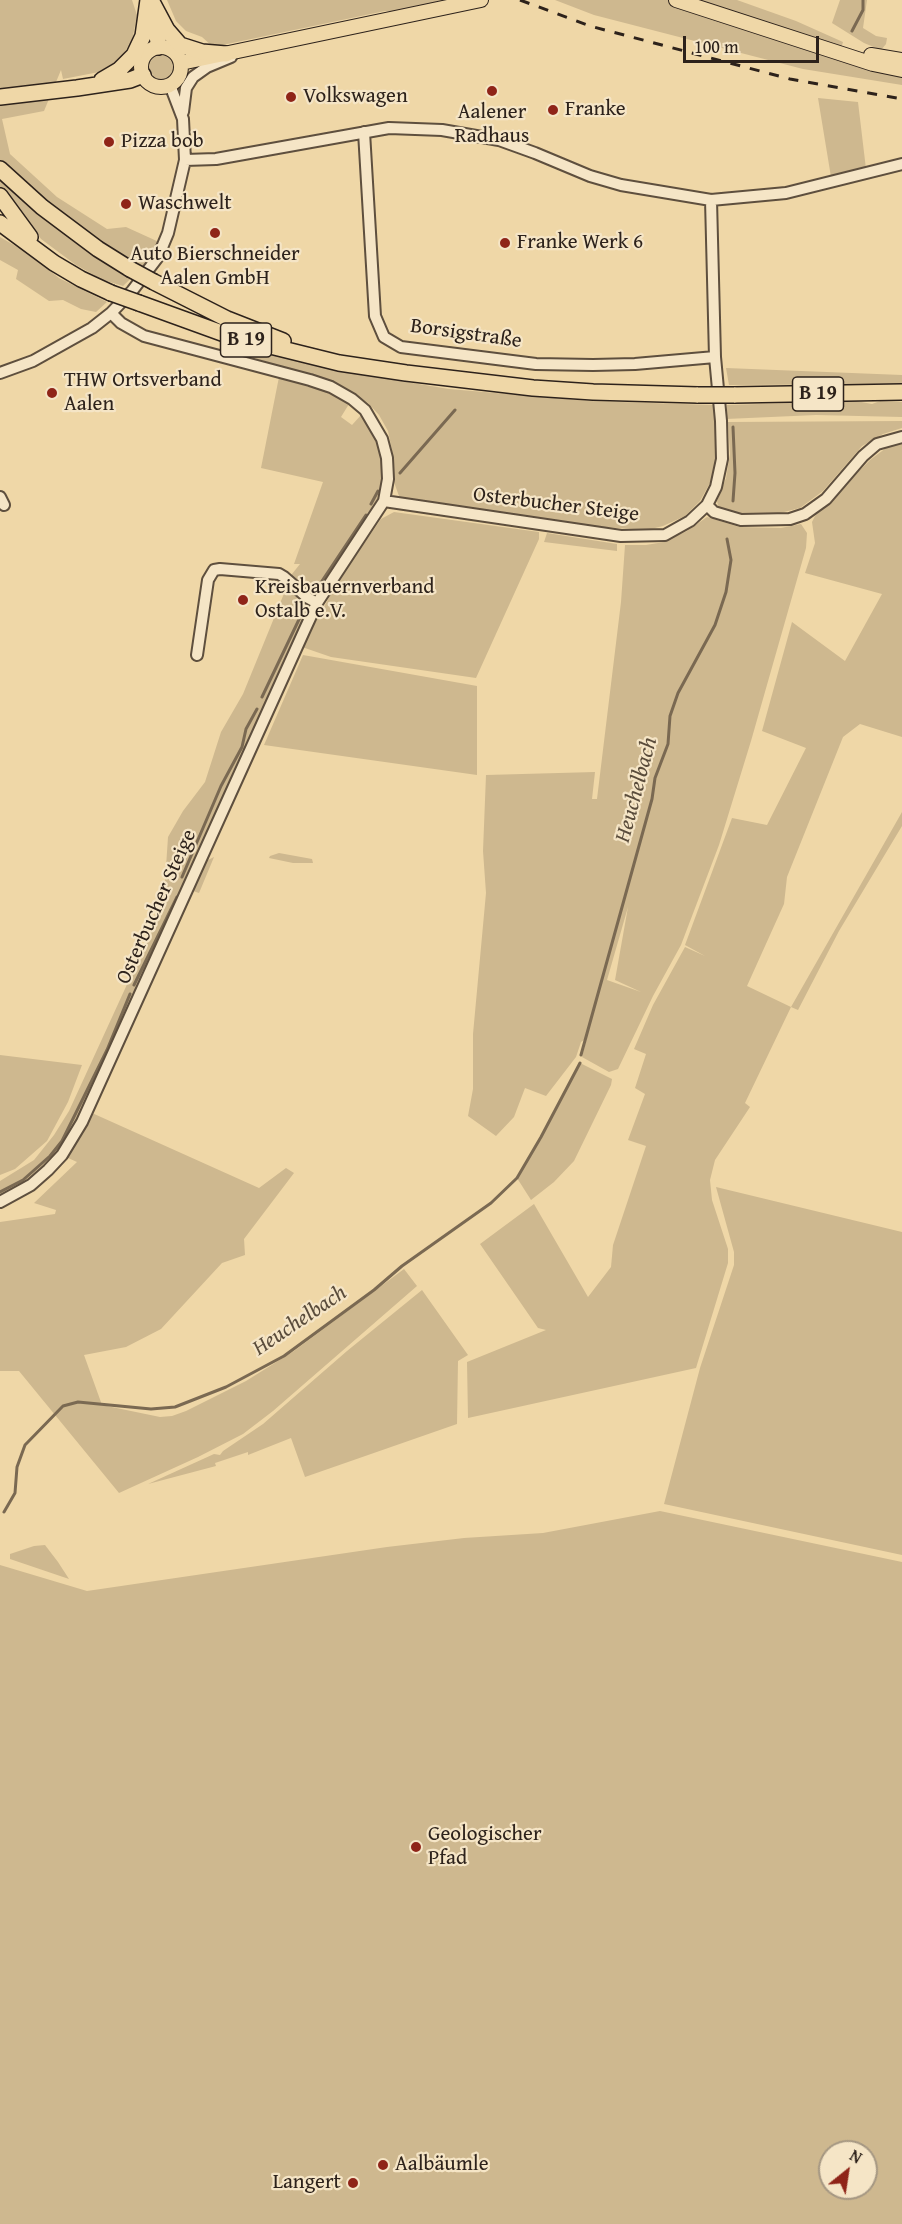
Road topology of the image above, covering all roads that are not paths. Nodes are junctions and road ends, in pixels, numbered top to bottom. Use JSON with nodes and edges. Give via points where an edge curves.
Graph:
{"nodes":[{"id":1,"x":150,"y":0,"type":"edge"},
{"id":2,"x":481,"y":0,"type":"edge"},
{"id":3,"x":676,"y":0,"type":"edge"},
{"id":4,"x":799,"y":39,"type":"junction"},
{"id":5,"x":159,"y":46,"type":"junction"},
{"id":6,"x":250,"y":50,"type":"junction"},
{"id":7,"x":226,"y":54,"type":"junction"},
{"id":8,"x":902,"y":60,"type":"edge"},
{"id":9,"x":181,"y":63,"type":"junction"},
{"id":10,"x":898,"y":71,"type":"edge"},
{"id":11,"x":143,"y":75,"type":"junction"},
{"id":12,"x":170,"y":85,"type":"junction"},
{"id":13,"x":77,"y":88,"type":"junction"},
{"id":14,"x":0,"y":97,"type":"edge"},
{"id":15,"x":183,"y":118,"type":"junction"},
{"id":16,"x":364,"y":132,"type":"junction"},
{"id":17,"x":185,"y":160,"type":"junction"},
{"id":18,"x":902,"y":164,"type":"edge"},
{"id":19,"x":0,"y":169,"type":"edge"},
{"id":20,"x":0,"y":196,"type":"edge"},
{"id":21,"x":711,"y":200,"type":"junction"},
{"id":22,"x":0,"y":223,"type":"edge"},
{"id":23,"x":54,"y":263,"type":"junction"},
{"id":24,"x":111,"y":314,"type":"junction"},
{"id":25,"x":715,"y":357,"type":"junction"},
{"id":26,"x":358,"y":365,"type":"junction"},
{"id":27,"x":0,"y":373,"type":"edge"},
{"id":28,"x":902,"y":392,"type":"edge"},
{"id":29,"x":902,"y":437,"type":"edge"},
{"id":30,"x":384,"y":501,"type":"junction"},
{"id":31,"x":707,"y":505,"type":"junction"},
{"id":32,"x":318,"y":603,"type":"junction"},
{"id":33,"x":196,"y":655,"type":"dead end"},
{"id":34,"x":0,"y":1202,"type":"edge"}],
"edges":[{"from":1,"to":5,"type":"highway"},
{"from":1,"to":7,"type":"highway","via":[[180,45]]},
{"from":1,"to":13,"type":"highway","via":[[143,36],[126,65],[112,75]]},
{"from":2,"to":6,"type":"main road"},
{"from":3,"to":4,"type":"main road"},
{"from":4,"to":8,"type":"main road"},
{"from":4,"to":10,"type":"main road"},
{"from":5,"to":9,"type":"main road","via":[[173,51]]},
{"from":5,"to":11,"type":"main road","via":[[143,57]]},
{"from":6,"to":7,"type":"main road"},
{"from":6,"to":15,"type":"street","via":[[193,77],[184,94]]},
{"from":7,"to":9,"type":"main road"},
{"from":9,"to":12,"type":"main road","via":[[179,76]]},
{"from":11,"to":12,"type":"main road","via":[[151,85]]},
{"from":11,"to":13,"type":"highway"},
{"from":12,"to":15,"type":"street"},
{"from":13,"to":14,"type":"highway"},
{"from":15,"to":17,"type":"street"},
{"from":16,"to":17,"type":"street","via":[[216,159]]},
{"from":16,"to":21,"type":"street","via":[[414,128],[465,133],[499,140],[621,186]]},
{"from":16,"to":25,"type":"street","name":"Borsigstraße","via":[[375,316],[384,337],[401,348],[581,365]]},
{"from":17,"to":24,"type":"street","via":[[168,233],[158,257]]},
{"from":18,"to":21,"type":"street","via":[[786,193]]},
{"from":19,"to":26,"type":"highway","number":"B 19","bridge":true,"via":[[42,207],[130,269],[249,328]]},
{"from":20,"to":23,"type":"highway","number":"B 19","via":[[20,226]]},
{"from":21,"to":25,"type":"street","name":"Osterbucher Steige"},
{"from":22,"to":23,"type":"highway","number":"B 19"},
{"from":23,"to":26,"type":"highway","number":"B 19","bridge":true,"via":[[111,293],[240,338]]},
{"from":24,"to":27,"type":"street","via":[[58,347]]},
{"from":24,"to":30,"type":"street","via":[[144,336],[310,380],[352,399],[382,439],[388,479]]},
{"from":25,"to":31,"type":"street","name":"Osterbucher Steige","via":[[722,459]]},
{"from":26,"to":28,"type":"highway","number":"B 19","bridge":true,"via":[[406,374],[593,392]]},
{"from":29,"to":31,"type":"street","via":[[878,444],[826,499],[805,514],[790,519],[741,520],[714,513]]},
{"from":30,"to":31,"type":"street","name":"Osterbucher Steige","via":[[635,537],[665,535],[690,521]]},
{"from":30,"to":32,"type":"street","name":"Osterbucher Steige"},
{"from":32,"to":33,"type":"street","via":[[279,574],[214,570],[208,580]]},
{"from":32,"to":34,"type":"street","name":"Osterbucher Steige","via":[[82,1122],[48,1170],[31,1185]]}]}
